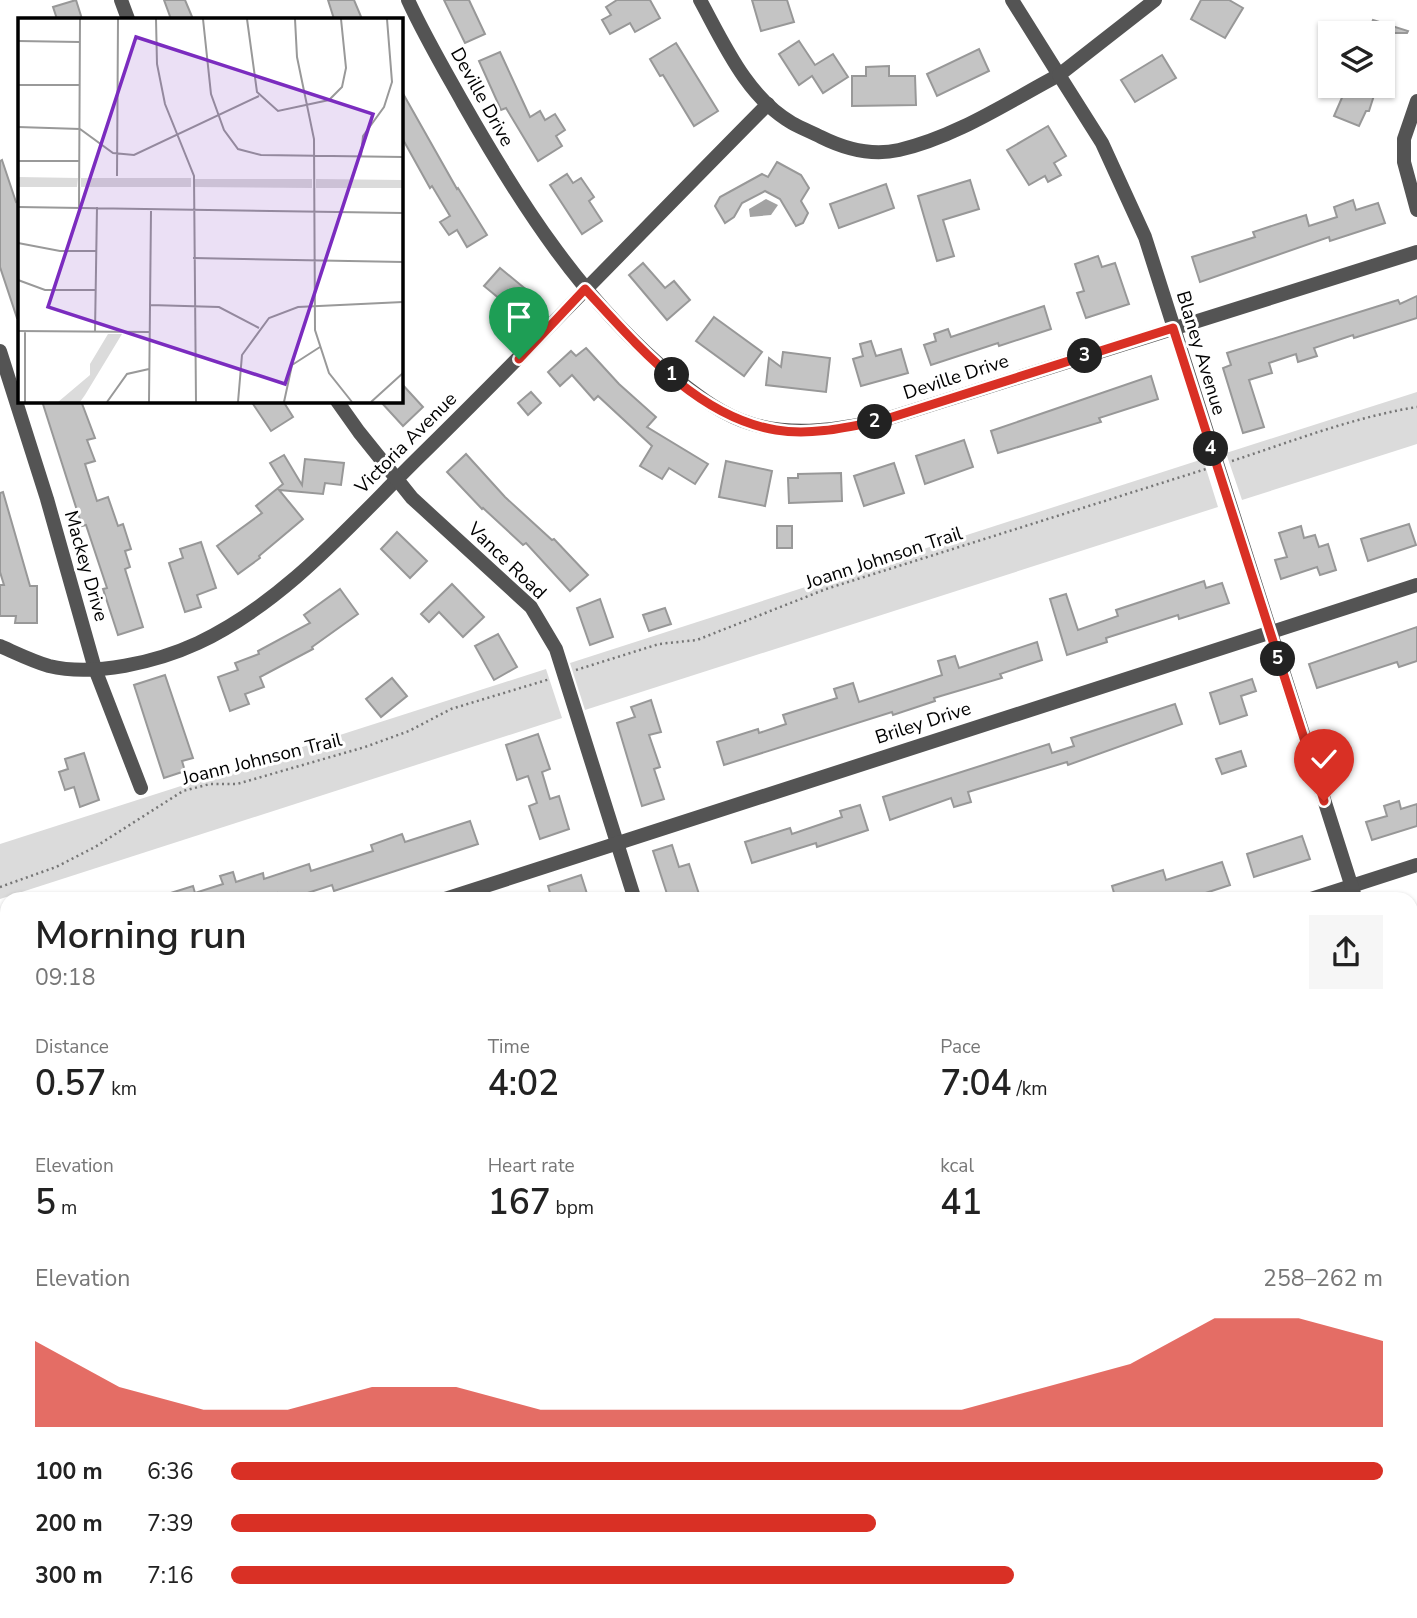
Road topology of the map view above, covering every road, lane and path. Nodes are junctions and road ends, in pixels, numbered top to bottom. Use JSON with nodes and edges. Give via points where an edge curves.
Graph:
{"nodes":[{"id":1,"x":121,"y":0,"type":"edge"},
{"id":2,"x":408,"y":0,"type":"edge"},
{"id":3,"x":700,"y":0,"type":"edge"},
{"id":4,"x":1012,"y":0,"type":"edge"},
{"id":5,"x":1155,"y":0,"type":"edge"},
{"id":6,"x":128,"y":18,"type":"edge"},
{"id":7,"x":1059,"y":75,"type":"junction"},
{"id":8,"x":1417,"y":101,"type":"edge"},
{"id":9,"x":768,"y":104,"type":"junction"},
{"id":10,"x":1417,"y":210,"type":"edge"},
{"id":11,"x":1417,"y":252,"type":"edge"},
{"id":12,"x":585,"y":289,"type":"junction"},
{"id":13,"x":1173,"y":328,"type":"junction"},
{"id":14,"x":0,"y":351,"type":"edge"},
{"id":15,"x":338,"y":402,"type":"edge"},
{"id":16,"x":1417,"y":407,"type":"edge"},
{"id":17,"x":1235,"y":460,"type":"dead end"},
{"id":18,"x":1195,"y":473,"type":"dead end"},
{"id":19,"x":397,"y":479,"type":"junction"},
{"id":20,"x":1417,"y":585,"type":"edge"},
{"id":21,"x":1269,"y":632,"type":"junction"},
{"id":22,"x":0,"y":646,"type":"edge"},
{"id":23,"x":95,"y":669,"type":"junction"},
{"id":24,"x":582,"y":669,"type":"dead end"},
{"id":25,"x":542,"y":681,"type":"dead end"},
{"id":26,"x":141,"y":788,"type":"dead end"},
{"id":27,"x":617,"y":842,"type":"junction"},
{"id":28,"x":1417,"y":866,"type":"edge"},
{"id":29,"x":0,"y":887,"type":"edge"},
{"id":30,"x":466,"y":892,"type":"edge"},
{"id":31,"x":633,"y":892,"type":"edge"},
{"id":32,"x":1354,"y":892,"type":"edge"},
{"id":33,"x":1356,"y":892,"type":"edge"}],
"edges":[{"from":1,"to":6,"type":"street"},
{"from":2,"to":12,"type":"street","name":"Deville Drive","via":[[505,178]]},
{"from":3,"to":9,"type":"street","via":[[731,57]]},
{"from":4,"to":7,"type":"street","name":"Blaney Avenue"},
{"from":5,"to":7,"type":"street"},
{"from":7,"to":9,"type":"street","via":[[953,132],[899,150],[860,151],[836,144],[790,122]]},
{"from":7,"to":13,"type":"street","name":"Blaney Avenue","via":[[1126,192]]},
{"from":8,"to":10,"type":"street","via":[[1404,139],[1404,162]]},
{"from":9,"to":12,"type":"street","name":"Victoria Avenue"},
{"from":11,"to":13,"type":"street","name":"Deville Drive"},
{"from":12,"to":13,"type":"street","name":"Deville Drive","via":[[641,349],[693,392],[724,413],[778,430],[834,430],[883,420]]},
{"from":12,"to":19,"type":"street","name":"Victoria Avenue"},
{"from":13,"to":21,"type":"street","name":"Blaney Avenue"},
{"from":14,"to":23,"type":"street","name":"Mackey Drive"},
{"from":15,"to":19,"type":"street","name":"Vance Road"},
{"from":16,"to":17,"type":"path"},
{"from":18,"to":24,"type":"path","name":"Joann Johnson Trail","via":[[826,589],[697,640],[659,644]]},
{"from":19,"to":23,"type":"street","name":"Victoria Avenue","via":[[304,570],[238,622],[172,653]]},
{"from":19,"to":27,"type":"street","name":"Vance Road","via":[[544,625],[556,649]]},
{"from":20,"to":21,"type":"street","name":"Briley Drive"},
{"from":21,"to":27,"type":"street","name":"Briley Drive"},
{"from":21,"to":32,"type":"street","name":"Blaney Avenue"},
{"from":22,"to":23,"type":"street","name":"Victoria Avenue","via":[[51,666]]},
{"from":23,"to":26,"type":"street","name":"Mackey Drive"},
{"from":25,"to":29,"type":"path","name":"Joann Johnson Trail","via":[[452,709],[365,747],[237,784],[209,784],[183,791],[85,852]]},
{"from":27,"to":30,"type":"street","name":"Briley Drive"},
{"from":27,"to":31,"type":"street","name":"Vance Road"},
{"from":28,"to":33,"type":"street"}]}
